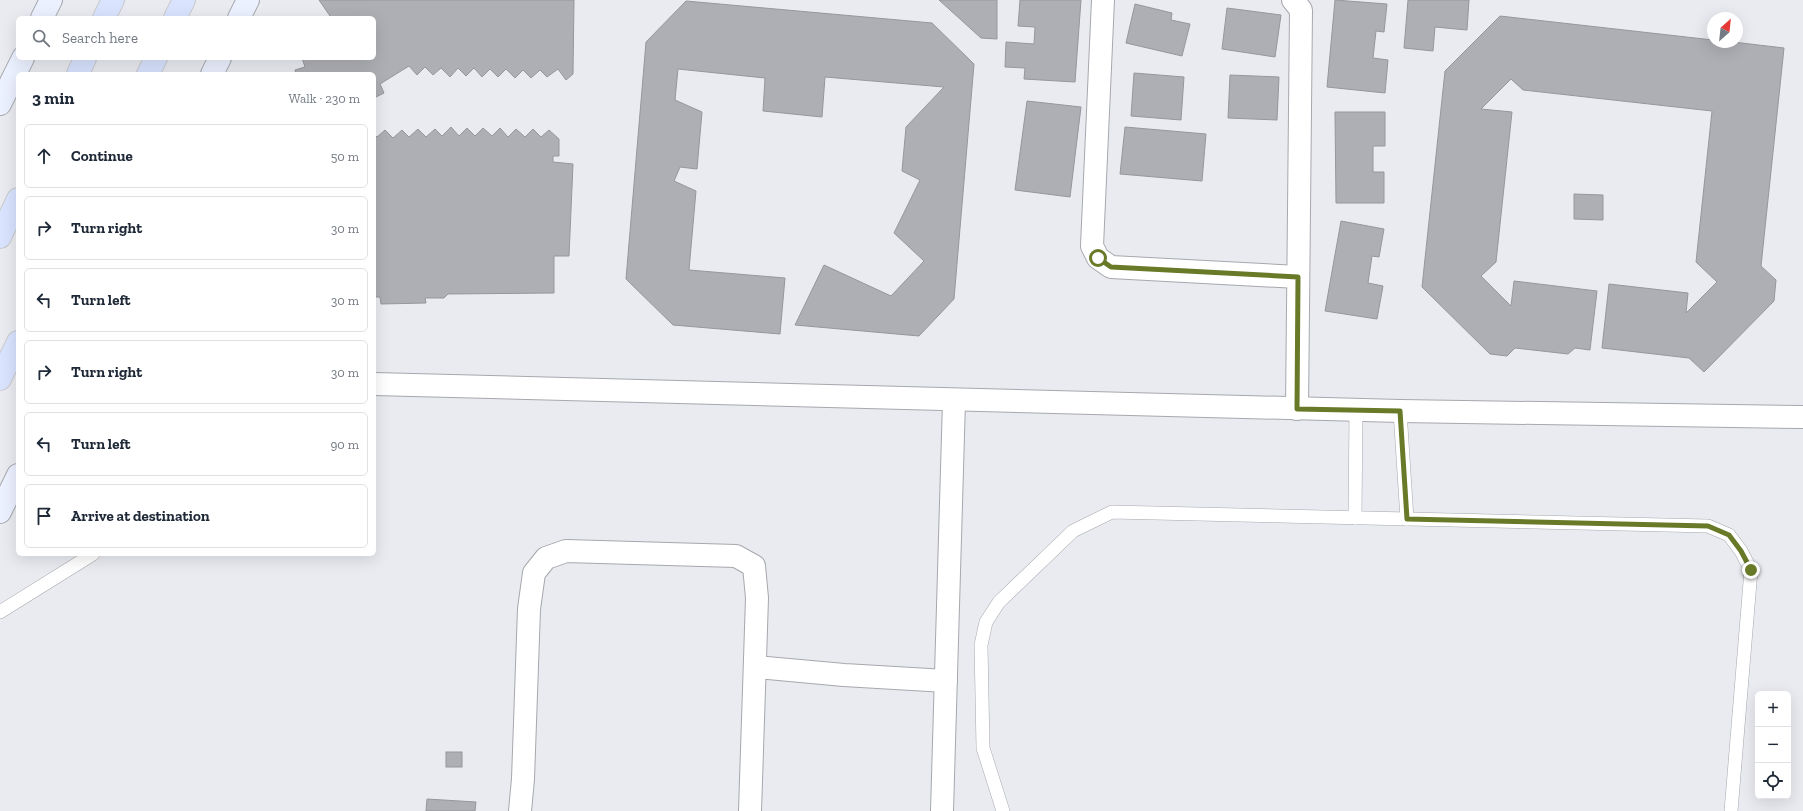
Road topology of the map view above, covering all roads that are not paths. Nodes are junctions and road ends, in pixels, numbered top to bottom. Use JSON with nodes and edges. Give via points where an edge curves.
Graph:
{"nodes":[{"id":1,"x":51,"y":0,"type":"edge"},
{"id":2,"x":113,"y":0,"type":"edge"},
{"id":3,"x":184,"y":0,"type":"edge"},
{"id":4,"x":248,"y":0,"type":"edge"},
{"id":5,"x":1104,"y":0,"type":"edge"},
{"id":6,"x":1293,"y":0,"type":"edge"},
{"id":7,"x":43,"y":16,"type":"edge"},
{"id":8,"x":105,"y":16,"type":"edge"},
{"id":9,"x":177,"y":16,"type":"edge"},
{"id":10,"x":240,"y":16,"type":"edge"},
{"id":11,"x":22,"y":60,"type":"edge"},
{"id":12,"x":84,"y":60,"type":"edge"},
{"id":13,"x":155,"y":60,"type":"edge"},
{"id":14,"x":219,"y":60,"type":"edge"},
{"id":15,"x":16,"y":72,"type":"edge"},
{"id":16,"x":16,"y":72,"type":"edge"},
{"id":17,"x":79,"y":72,"type":"edge"},
{"id":18,"x":149,"y":72,"type":"edge"},
{"id":19,"x":213,"y":72,"type":"edge"},
{"id":20,"x":0,"y":104,"type":"edge"},
{"id":21,"x":16,"y":203,"type":"edge"},
{"id":22,"x":0,"y":237,"type":"edge"},
{"id":23,"x":1298,"y":277,"type":"junction"},
{"id":24,"x":16,"y":346,"type":"edge"},
{"id":25,"x":0,"y":380,"type":"edge"},
{"id":26,"x":376,"y":384,"type":"edge"},
{"id":27,"x":954,"y":401,"type":"junction"},
{"id":28,"x":1297,"y":409,"type":"junction"},
{"id":29,"x":1356,"y":410,"type":"junction"},
{"id":30,"x":1400,"y":411,"type":"junction"},
{"id":31,"x":1803,"y":416,"type":"edge"},
{"id":32,"x":16,"y":479,"type":"edge"},
{"id":33,"x":0,"y":512,"type":"edge"},
{"id":34,"x":1355,"y":518,"type":"junction"},
{"id":35,"x":1407,"y":519,"type":"junction"},
{"id":36,"x":90,"y":556,"type":"edge"},
{"id":37,"x":0,"y":612,"type":"edge"},
{"id":38,"x":756,"y":668,"type":"junction"},
{"id":39,"x":946,"y":681,"type":"junction"},
{"id":40,"x":520,"y":811,"type":"edge"},
{"id":41,"x":750,"y":811,"type":"edge"},
{"id":42,"x":942,"y":811,"type":"edge"},
{"id":43,"x":1003,"y":811,"type":"edge"},
{"id":44,"x":1731,"y":811,"type":"edge"}],
"edges":[{"from":1,"to":7,"type":"main road"},
{"from":2,"to":8,"type":"main road"},
{"from":3,"to":9,"type":"main road"},
{"from":4,"to":10,"type":"main road"},
{"from":5,"to":23,"type":"street","via":[[1092,246],[1098,258],[1111,267]]},
{"from":6,"to":23,"type":"street","via":[[1301,10]]},
{"from":11,"to":15,"type":"main road"},
{"from":12,"to":17,"type":"main road"},
{"from":13,"to":18,"type":"main road"},
{"from":14,"to":19,"type":"main road"},
{"from":16,"to":20,"type":"main road"},
{"from":21,"to":22,"type":"main road"},
{"from":23,"to":28,"type":"street"},
{"from":24,"to":25,"type":"main road"},
{"from":26,"to":27,"type":"street"},
{"from":27,"to":28,"type":"street"},
{"from":27,"to":39,"type":"street"},
{"from":28,"to":29,"type":"street"},
{"from":29,"to":30,"type":"street"},
{"from":29,"to":34,"type":"lane"},
{"from":30,"to":31,"type":"street"},
{"from":30,"to":35,"type":"lane"},
{"from":32,"to":33,"type":"main road"},
{"from":34,"to":35,"type":"lane"},
{"from":34,"to":43,"type":"lane","via":[[1112,512],[1073,531],[999,602],[986,622],[981,645],[983,748]]},
{"from":35,"to":44,"type":"lane","via":[[1708,526],[1729,535],[1751,570]]},
{"from":36,"to":37,"type":"lane"},
{"from":38,"to":39,"type":"street"},
{"from":38,"to":40,"type":"street","via":[[757,598],[754,566],[736,556],[566,551],[546,558],[534,573],[530,609]]},
{"from":38,"to":41,"type":"street"},
{"from":39,"to":42,"type":"street"}]}
